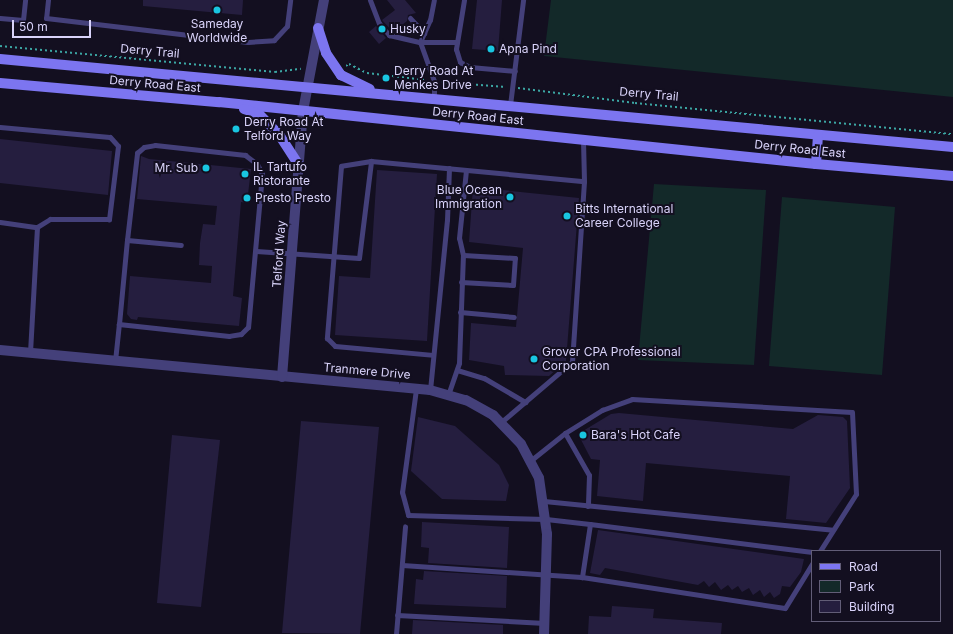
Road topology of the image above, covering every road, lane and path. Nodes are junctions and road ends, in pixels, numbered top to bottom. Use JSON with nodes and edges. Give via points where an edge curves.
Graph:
{"nodes":[{"id":1,"x":25,"y":0,"type":"edge"},
{"id":2,"x":48,"y":0,"type":"edge"},
{"id":3,"x":290,"y":0,"type":"edge"},
{"id":4,"x":324,"y":0,"type":"edge"},
{"id":5,"x":370,"y":0,"type":"edge"},
{"id":6,"x":434,"y":0,"type":"edge"},
{"id":7,"x":464,"y":0,"type":"edge"},
{"id":8,"x":523,"y":0,"type":"edge"},
{"id":9,"x":0,"y":18,"type":"edge"},
{"id":10,"x":410,"y":18,"type":"dead end"},
{"id":11,"x":318,"y":28,"type":"junction"},
{"id":12,"x":424,"y":33,"type":"junction"},
{"id":13,"x":420,"y":42,"type":"junction"},
{"id":14,"x":457,"y":42,"type":"junction"},
{"id":15,"x":0,"y":46,"type":"edge"},
{"id":16,"x":0,"y":59,"type":"edge"},
{"id":17,"x":346,"y":66,"type":"dead end"},
{"id":18,"x":299,"y":69,"type":"dead end"},
{"id":19,"x":515,"y":71,"type":"junction"},
{"id":20,"x":434,"y":81,"type":"junction"},
{"id":21,"x":0,"y":83,"type":"edge"},
{"id":22,"x":308,"y":86,"type":"junction"},
{"id":23,"x":513,"y":88,"type":"junction"},
{"id":24,"x":377,"y":92,"type":"junction"},
{"id":25,"x":434,"y":97,"type":"junction"},
{"id":26,"x":219,"y":102,"type":"junction"},
{"id":27,"x":510,"y":105,"type":"junction"},
{"id":28,"x":303,"y":111,"type":"junction"},
{"id":29,"x":288,"y":123,"type":"dead end"},
{"id":30,"x":0,"y":127,"type":"edge"},
{"id":31,"x":287,"y":128,"type":"dead end"},
{"id":32,"x":953,"y":134,"type":"edge"},
{"id":33,"x":818,"y":135,"type":"junction"},
{"id":34,"x":584,"y":140,"type":"junction"},
{"id":35,"x":953,"y":147,"type":"edge"},
{"id":36,"x":371,"y":161,"type":"junction"},
{"id":37,"x":298,"y":164,"type":"junction"},
{"id":38,"x":816,"y":164,"type":"junction"},
{"id":39,"x":449,"y":168,"type":"junction"},
{"id":40,"x":466,"y":170,"type":"junction"},
{"id":41,"x":953,"y":176,"type":"edge"},
{"id":42,"x":584,"y":181,"type":"junction"},
{"id":43,"x":0,"y":222,"type":"edge"},
{"id":44,"x":37,"y":227,"type":"junction"},
{"id":45,"x":127,"y":240,"type":"junction"},
{"id":46,"x":181,"y":245,"type":"dead end"},
{"id":47,"x":256,"y":251,"type":"junction"},
{"id":48,"x":292,"y":254,"type":"junction"},
{"id":49,"x":463,"y":255,"type":"junction"},
{"id":50,"x":334,"y":257,"type":"junction"},
{"id":51,"x":461,"y":282,"type":"junction"},
{"id":52,"x":460,"y":312,"type":"junction"},
{"id":53,"x":514,"y":317,"type":"dead end"},
{"id":54,"x":119,"y":324,"type":"junction"},
{"id":55,"x":0,"y":350,"type":"edge"},
{"id":56,"x":30,"y":353,"type":"junction"},
{"id":57,"x":433,"y":355,"type":"junction"},
{"id":58,"x":115,"y":361,"type":"junction"},
{"id":59,"x":457,"y":370,"type":"junction"},
{"id":60,"x":282,"y":376,"type":"junction"},
{"id":61,"x":416,"y":389,"type":"junction"},
{"id":62,"x":430,"y":390,"type":"junction"},
{"id":63,"x":448,"y":395,"type":"junction"},
{"id":64,"x":525,"y":402,"type":"junction"},
{"id":65,"x":500,"y":423,"type":"junction"},
{"id":66,"x":565,"y":433,"type":"junction"},
{"id":67,"x":530,"y":461,"type":"junction"},
{"id":68,"x":544,"y":501,"type":"junction"},
{"id":69,"x":588,"y":506,"type":"junction"},
{"id":70,"x":546,"y":519,"type":"junction"},
{"id":71,"x":590,"y":524,"type":"junction"},
{"id":72,"x":405,"y":526,"type":"dead end"},
{"id":73,"x":833,"y":530,"type":"junction"},
{"id":74,"x":821,"y":550,"type":"edge"},
{"id":75,"x":811,"y":552,"type":"edge"},
{"id":76,"x":402,"y":565,"type":"junction"},
{"id":77,"x":811,"y":566,"type":"edge"},
{"id":78,"x":544,"y":574,"type":"junction"},
{"id":79,"x":582,"y":577,"type":"junction"},
{"id":80,"x":397,"y":615,"type":"junction"},
{"id":81,"x":545,"y":623,"type":"junction"},
{"id":82,"x":396,"y":634,"type":"edge"},
{"id":83,"x":544,"y":634,"type":"edge"}],
"edges":[{"from":1,"to":9,"type":"lane","via":[[23,20]]},
{"from":2,"to":3,"type":"lane","via":[[46,18],[248,42],[274,40],[287,26]]},
{"from":4,"to":11,"type":"street","name":"Telford Way"},
{"from":5,"to":13,"type":"lane","via":[[379,23],[389,35]]},
{"from":6,"to":12,"type":"lane"},
{"from":7,"to":14,"type":"lane"},
{"from":8,"to":19,"type":"lane"},
{"from":10,"to":12,"type":"lane"},
{"from":11,"to":22,"type":"street","name":"Telford Way"},
{"from":11,"to":24,"type":"main road","via":[[326,53],[341,75]]},
{"from":12,"to":13,"type":"lane"},
{"from":13,"to":14,"type":"lane"},
{"from":13,"to":20,"type":"lane"},
{"from":14,"to":19,"type":"lane","via":[[456,49],[460,62],[470,67]]},
{"from":15,"to":18,"type":"path","name":"Derry Trail","via":[[275,72]]},
{"from":16,"to":22,"type":"main road","name":"Derry Road East"},
{"from":17,"to":20,"type":"path","name":"Derry Trail","via":[[349,64],[367,73]]},
{"from":19,"to":23,"type":"lane"},
{"from":20,"to":23,"type":"path","name":"Derry Trail"},
{"from":20,"to":25,"type":"lane"},
{"from":21,"to":26,"type":"main road","name":"Derry Road East"},
{"from":22,"to":24,"type":"main road","name":"Derry Road East"},
{"from":22,"to":28,"type":"street","name":"Telford Way"},
{"from":23,"to":27,"type":"lane"},
{"from":23,"to":32,"type":"path","name":"Derry Trail","via":[[635,104]]},
{"from":24,"to":25,"type":"main road","name":"Derry Road East"},
{"from":25,"to":27,"type":"main road","name":"Derry Road East"},
{"from":26,"to":28,"type":"main road","name":"Derry Road East"},
{"from":26,"to":37,"type":"main road","via":[[259,114],[280,136]]},
{"from":27,"to":33,"type":"main road","name":"Derry Road East"},
{"from":28,"to":34,"type":"main road","name":"Derry Road East"},
{"from":28,"to":37,"type":"street","name":"Telford Way"},
{"from":29,"to":31,"type":"path"},
{"from":30,"to":44,"type":"lane","via":[[110,137],[118,146],[109,219],[50,219]]},
{"from":33,"to":35,"type":"main road","name":"Derry Road East"},
{"from":33,"to":38,"type":"main road"},
{"from":34,"to":38,"type":"main road","name":"Derry Road East"},
{"from":34,"to":42,"type":"lane"},
{"from":36,"to":39,"type":"lane"},
{"from":36,"to":50,"type":"lane","via":[[341,166]]},
{"from":36,"to":50,"type":"lane","via":[[359,258]]},
{"from":37,"to":48,"type":"street","name":"Telford Way"},
{"from":38,"to":41,"type":"main road","name":"Derry Road East"},
{"from":39,"to":40,"type":"lane"},
{"from":39,"to":57,"type":"lane","via":[[447,220]]},
{"from":40,"to":42,"type":"lane"},
{"from":40,"to":49,"type":"lane","via":[[459,238]]},
{"from":42,"to":64,"type":"lane","via":[[572,362]]},
{"from":43,"to":44,"type":"lane"},
{"from":44,"to":56,"type":"lane"},
{"from":45,"to":46,"type":"lane"},
{"from":45,"to":47,"type":"lane","via":[[137,152],[144,147],[155,145],[245,155],[258,164],[262,174]]},
{"from":45,"to":54,"type":"lane"},
{"from":47,"to":48,"type":"lane"},
{"from":47,"to":54,"type":"lane","via":[[248,327],[241,334],[229,336]]},
{"from":48,"to":50,"type":"lane"},
{"from":48,"to":60,"type":"street","name":"Telford Way"},
{"from":49,"to":51,"type":"lane"},
{"from":49,"to":51,"type":"lane","via":[[515,258],[513,285]]},
{"from":50,"to":57,"type":"lane","via":[[327,338],[334,346]]},
{"from":51,"to":52,"type":"lane"},
{"from":52,"to":53,"type":"lane"},
{"from":52,"to":59,"type":"lane"},
{"from":54,"to":58,"type":"lane"},
{"from":55,"to":56,"type":"street","name":"Tranmere Drive"},
{"from":56,"to":58,"type":"street","name":"Tranmere Drive"},
{"from":57,"to":62,"type":"lane"},
{"from":58,"to":60,"type":"street","name":"Tranmere Drive"},
{"from":59,"to":63,"type":"lane"},
{"from":59,"to":64,"type":"lane","via":[[484,378]]},
{"from":60,"to":61,"type":"street","name":"Tranmere Drive"},
{"from":61,"to":62,"type":"street","name":"Tranmere Drive"},
{"from":61,"to":70,"type":"lane","via":[[402,492],[408,515]]},
{"from":62,"to":63,"type":"street","name":"Tranmere Drive"},
{"from":63,"to":65,"type":"street","name":"Tranmere Drive","via":[[466,400],[492,415]]},
{"from":64,"to":65,"type":"lane"},
{"from":65,"to":67,"type":"street","name":"Tranmere Drive","via":[[521,444]]},
{"from":66,"to":67,"type":"lane"},
{"from":66,"to":69,"type":"lane","via":[[589,476]]},
{"from":66,"to":73,"type":"lane","via":[[602,410],[632,399],[852,412],[856,494]]},
{"from":67,"to":68,"type":"street","name":"Tranmere Drive","via":[[539,478]]},
{"from":68,"to":69,"type":"lane"},
{"from":68,"to":70,"type":"street","name":"Tranmere Drive"},
{"from":69,"to":73,"type":"lane"},
{"from":70,"to":71,"type":"lane"},
{"from":70,"to":78,"type":"street","name":"Tranmere Drive"},
{"from":71,"to":75,"type":"lane"},
{"from":71,"to":79,"type":"lane"},
{"from":72,"to":76,"type":"lane"},
{"from":73,"to":74,"type":"lane"},
{"from":76,"to":78,"type":"lane"},
{"from":76,"to":80,"type":"lane"},
{"from":77,"to":79,"type":"lane","via":[[785,608]]},
{"from":78,"to":79,"type":"lane"},
{"from":78,"to":81,"type":"street","name":"Tranmere Drive"},
{"from":80,"to":81,"type":"lane"},
{"from":80,"to":82,"type":"lane"},
{"from":81,"to":83,"type":"street","name":"Tranmere Drive"}]}
